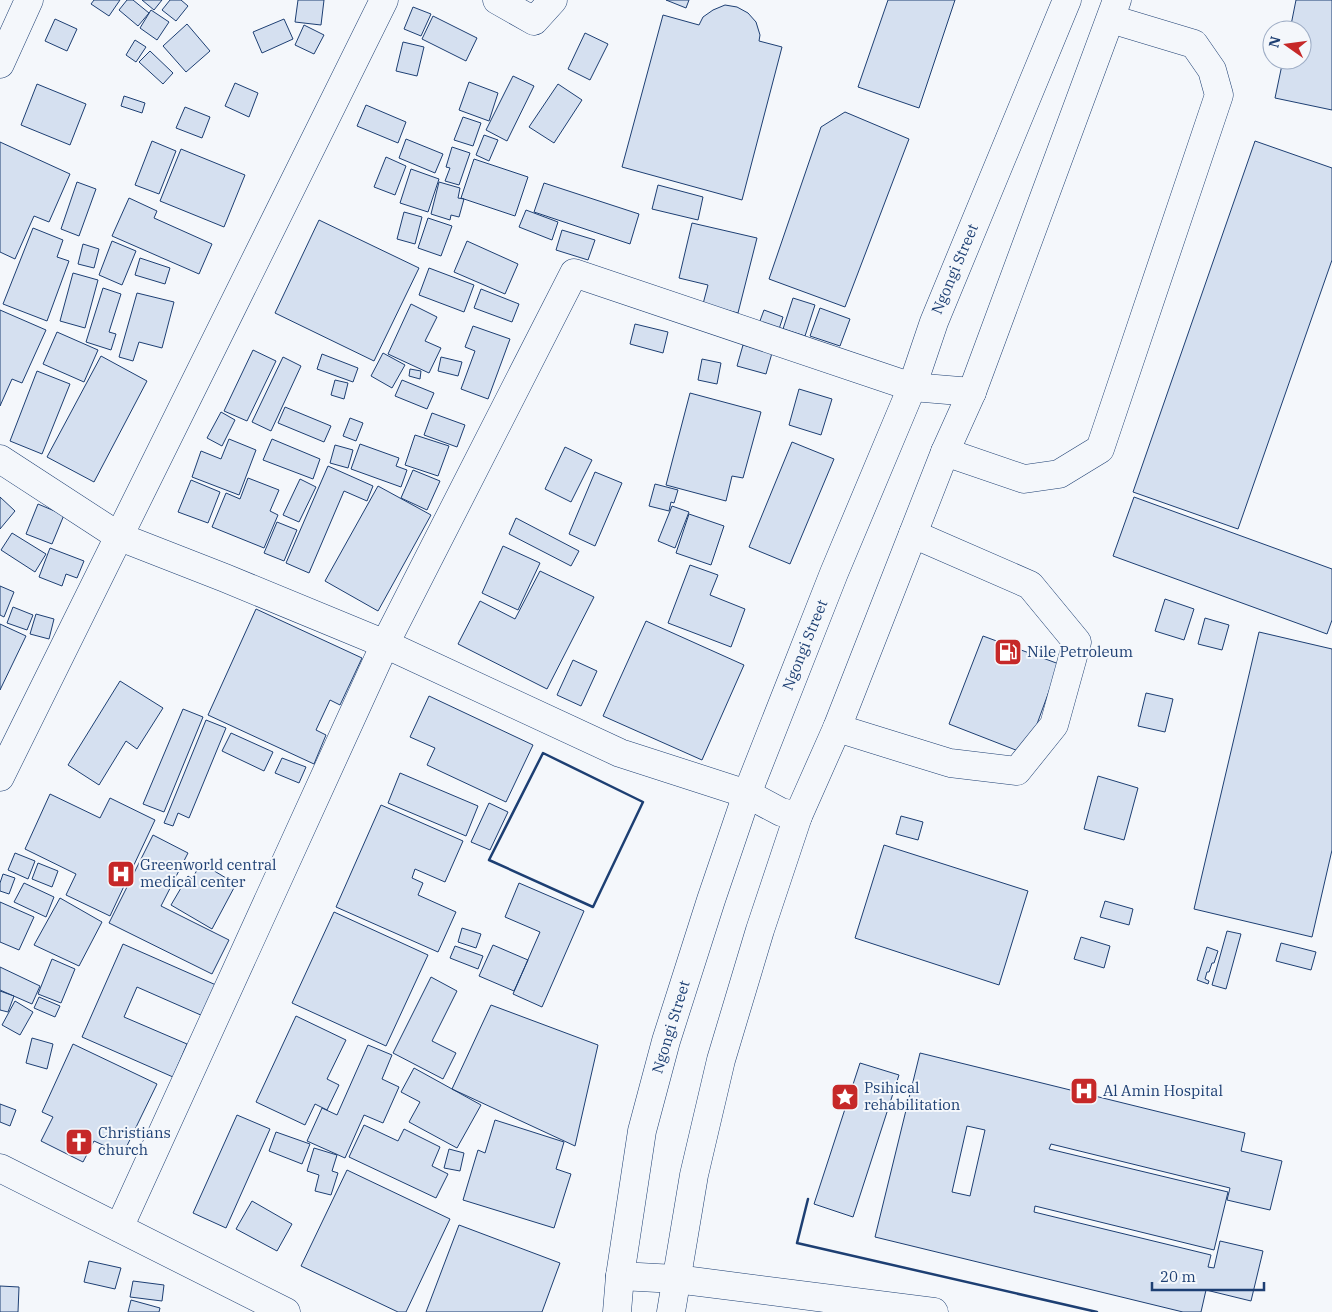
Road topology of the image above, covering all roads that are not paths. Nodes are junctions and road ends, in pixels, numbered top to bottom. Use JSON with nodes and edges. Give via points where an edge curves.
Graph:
{"nodes":[{"id":1,"x":29,"y":0,"type":"edge"},
{"id":2,"x":384,"y":0,"type":"edge"},
{"id":3,"x":497,"y":0,"type":"edge"},
{"id":4,"x":553,"y":0,"type":"edge"},
{"id":5,"x":1067,"y":0,"type":"edge"},
{"id":6,"x":1114,"y":10,"type":"edge"},
{"id":7,"x":0,"y":64,"type":"edge"},
{"id":8,"x":912,"y":387,"type":"junction"},
{"id":9,"x":972,"y":392,"type":"junction"},
{"id":10,"x":944,"y":452,"type":"junction"},
{"id":11,"x":0,"y":459,"type":"edge"},
{"id":12,"x":913,"y":534,"type":"junction"},
{"id":13,"x":120,"y":537,"type":"junction"},
{"id":14,"x":385,"y":644,"type":"junction"},
{"id":15,"x":837,"y":728,"type":"junction"},
{"id":16,"x":0,"y":777,"type":"edge"},
{"id":17,"x":747,"y":794,"type":"junction"},
{"id":18,"x":798,"y":816,"type":"junction"},
{"id":19,"x":0,"y":1168,"type":"edge"},
{"id":20,"x":119,"y":1228,"type":"junction"},
{"id":21,"x":620,"y":1276,"type":"junction"},
{"id":22,"x":676,"y":1279,"type":"junction"},
{"id":23,"x":286,"y":1312,"type":"edge"},
{"id":24,"x":617,"y":1312,"type":"edge"},
{"id":25,"x":670,"y":1312,"type":"edge"},
{"id":26,"x":934,"y":1312,"type":"edge"}],
"edges":[{"from":1,"to":7,"type":"street"},
{"from":2,"to":13,"type":"street"},
{"from":3,"to":4,"type":"street","via":[[534,21]]},
{"from":5,"to":8,"type":"street","name":"Ngongi Street","via":[[934,322]]},
{"from":6,"to":9,"type":"street"},
{"from":6,"to":10,"type":"street","via":[[1194,44],[1212,70],[1219,95],[1100,449],[1059,474],[1024,480]]},
{"from":8,"to":9,"type":"street"},
{"from":8,"to":14,"type":"street","via":[[574,273]]},
{"from":8,"to":17,"type":"street","name":"Ngongi Street"},
{"from":9,"to":10,"type":"street"},
{"from":10,"to":12,"type":"street"},
{"from":11,"to":13,"type":"street"},
{"from":12,"to":15,"type":"street"},
{"from":12,"to":15,"type":"street","via":[[1030,585],[1077,642],[1054,725],[1017,771],[950,763]]},
{"from":13,"to":14,"type":"street"},
{"from":13,"to":16,"type":"street"},
{"from":14,"to":17,"type":"street","via":[[620,753]]},
{"from":14,"to":20,"type":"street"},
{"from":15,"to":18,"type":"street"},
{"from":17,"to":18,"type":"street","via":[[781,812]]},
{"from":17,"to":21,"type":"street","name":"Ngongi Street","via":[[666,1041],[642,1131]]},
{"from":18,"to":22,"type":"street","via":[[721,1060],[694,1175]]},
{"from":19,"to":20,"type":"street"},
{"from":20,"to":23,"type":"street"},
{"from":21,"to":22,"type":"street"},
{"from":21,"to":24,"type":"street","name":"Ngongi Street"},
{"from":22,"to":25,"type":"street"},
{"from":22,"to":26,"type":"street"}]}
